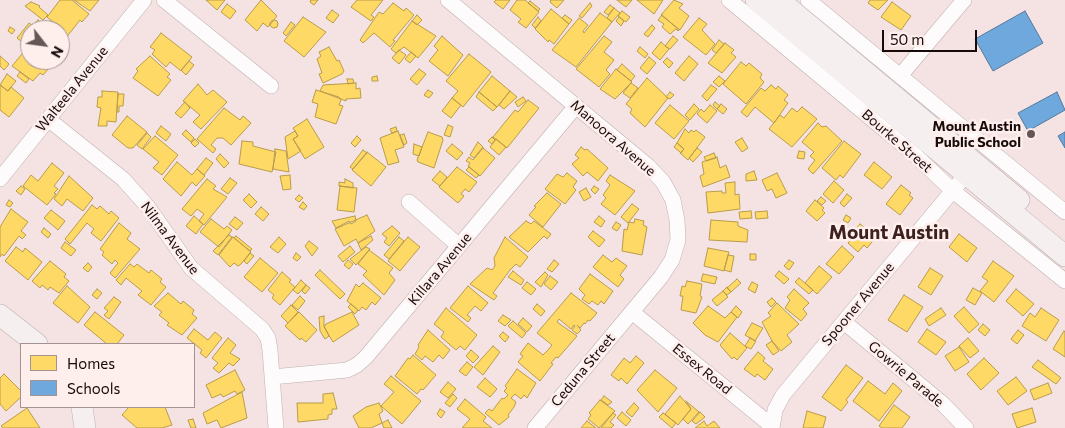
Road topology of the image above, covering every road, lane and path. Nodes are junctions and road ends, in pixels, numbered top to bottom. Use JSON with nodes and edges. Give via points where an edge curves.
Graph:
{"nodes":[{"id":1,"x":144,"y":0,"type":"edge"},
{"id":2,"x":164,"y":0,"type":"edge"},
{"id":3,"x":448,"y":0,"type":"edge"},
{"id":4,"x":729,"y":0,"type":"edge"},
{"id":5,"x":756,"y":0,"type":"edge"},
{"id":6,"x":779,"y":0,"type":"edge"},
{"id":7,"x":808,"y":0,"type":"edge"},
{"id":8,"x":964,"y":0,"type":"edge"},
{"id":9,"x":900,"y":76,"type":"junction"},
{"id":10,"x":271,"y":86,"type":"dead end"},
{"id":11,"x":576,"y":106,"type":"junction"},
{"id":12,"x":48,"y":120,"type":"junction"},
{"id":13,"x":965,"y":177,"type":"junction"},
{"id":14,"x":0,"y":178,"type":"edge"},
{"id":15,"x":409,"y":202,"type":"dead end"},
{"id":16,"x":1065,"y":212,"type":"edge"},
{"id":17,"x":1065,"y":238,"type":"edge"},
{"id":18,"x":459,"y":246,"type":"junction"},
{"id":19,"x":1065,"y":256,"type":"edge"},
{"id":20,"x":1065,"y":281,"type":"edge"},
{"id":21,"x":632,"y":312,"type":"junction"},
{"id":22,"x":0,"y":314,"type":"edge"},
{"id":23,"x":844,"y":322,"type":"junction"},
{"id":24,"x":36,"y":343,"type":"edge"},
{"id":25,"x":272,"y":377,"type":"junction"},
{"id":26,"x":82,"y":408,"type":"edge"},
{"id":27,"x":772,"y":427,"type":"edge"},
{"id":28,"x":85,"y":428,"type":"edge"},
{"id":29,"x":276,"y":428,"type":"edge"},
{"id":30,"x":535,"y":428,"type":"edge"},
{"id":31,"x":966,"y":428,"type":"edge"}],
"edges":[{"from":1,"to":12,"type":"street","name":"Walteela Avenue"},
{"from":2,"to":10,"type":"street"},
{"from":3,"to":11,"type":"street","name":"Manoora Avenue"},
{"from":4,"to":13,"type":"street","name":"Bourke Street","via":[[915,155]]},
{"from":5,"to":13,"type":"main road","name":"Bourke Street"},
{"from":6,"to":13,"type":"main road","name":"Bourke Street"},
{"from":7,"to":9,"type":"street"},
{"from":8,"to":9,"type":"street"},
{"from":9,"to":16,"type":"street"},
{"from":11,"to":18,"type":"street","name":"Killara Avenue"},
{"from":11,"to":21,"type":"street","name":"Manoora Avenue","via":[[648,166],[663,182],[673,200],[678,240],[672,260]]},
{"from":12,"to":14,"type":"street","name":"Walteela Avenue"},
{"from":12,"to":25,"type":"street","name":"Nilma Avenue","via":[[124,179],[191,268],[262,329],[268,338]]},
{"from":13,"to":17,"type":"main road","name":"Bourke Street"},
{"from":13,"to":19,"type":"main road","name":"Bourke Street"},
{"from":13,"to":20,"type":"street","name":"Bourke Street"},
{"from":13,"to":23,"type":"street","name":"Spooner Avenue"},
{"from":15,"to":18,"type":"street"},
{"from":18,"to":25,"type":"street","name":"Killara Avenue","via":[[375,348],[357,365],[335,372]]},
{"from":21,"to":27,"type":"street","name":"Essex Road"},
{"from":21,"to":30,"type":"street","name":"Ceduna Street"},
{"from":22,"to":24,"type":"main road"},
{"from":23,"to":27,"type":"street","name":"Spooner Avenue","via":[[783,395],[775,410]]},
{"from":23,"to":31,"type":"street","name":"Gowrie Parade","via":[[943,404]]},
{"from":25,"to":29,"type":"street","name":"Nilma Avenue"},
{"from":26,"to":28,"type":"main road"}]}
